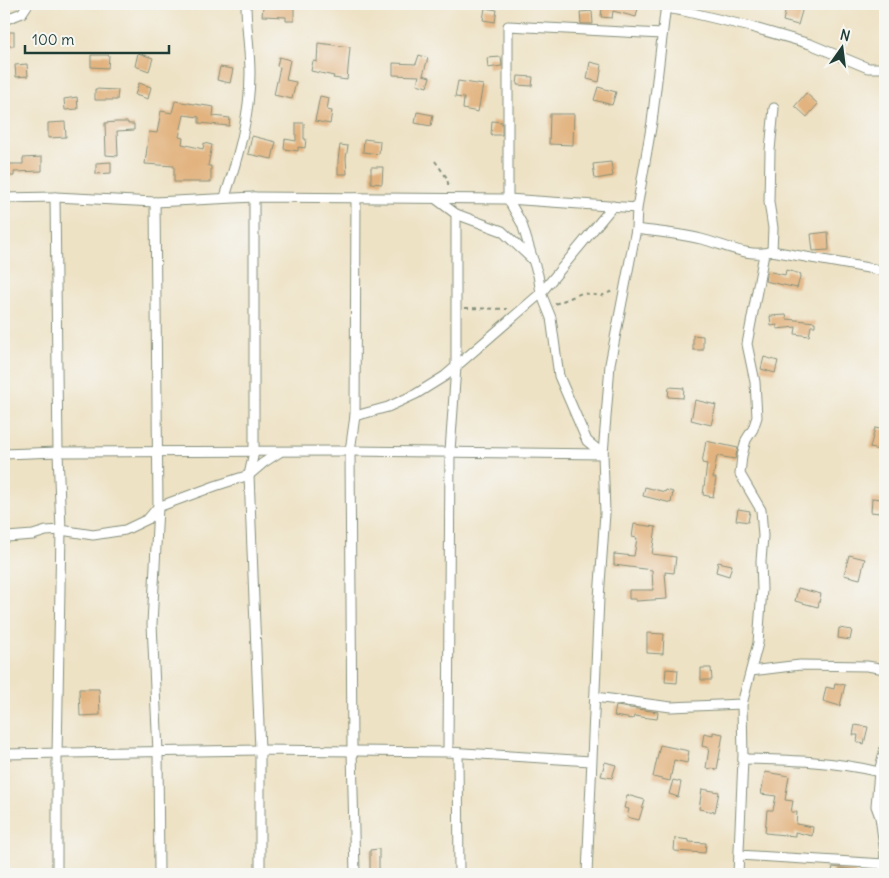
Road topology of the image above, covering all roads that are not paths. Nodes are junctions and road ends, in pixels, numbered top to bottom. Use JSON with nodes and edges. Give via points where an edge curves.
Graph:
{"nodes":[{"id":1,"x":28,"y":4,"type":"edge"},
{"id":2,"x":246,"y":4,"type":"edge"},
{"id":3,"x":665,"y":6,"type":"edge"},
{"id":4,"x":4,"y":20,"type":"edge"},
{"id":5,"x":662,"y":34,"type":"junction"},
{"id":6,"x":885,"y":68,"type":"edge"},
{"id":7,"x":774,"y":108,"type":"dead end"},
{"id":8,"x":55,"y":196,"type":"junction"},
{"id":9,"x":226,"y":197,"type":"junction"},
{"id":10,"x":254,"y":197,"type":"junction"},
{"id":11,"x":4,"y":198,"type":"edge"},
{"id":12,"x":356,"y":198,"type":"junction"},
{"id":13,"x":436,"y":199,"type":"junction"},
{"id":14,"x":508,"y":199,"type":"junction"},
{"id":15,"x":154,"y":202,"type":"junction"},
{"id":16,"x":613,"y":206,"type":"junction"},
{"id":17,"x":637,"y":208,"type":"junction"},
{"id":18,"x":456,"y":214,"type":"junction"},
{"id":19,"x":636,"y":229,"type":"junction"},
{"id":20,"x":768,"y":252,"type":"junction"},
{"id":21,"x":533,"y":260,"type":"junction"},
{"id":22,"x":885,"y":271,"type":"edge"},
{"id":23,"x":541,"y":293,"type":"junction"},
{"id":24,"x":456,"y":367,"type":"junction"},
{"id":25,"x":355,"y":416,"type":"junction"},
{"id":26,"x":350,"y":451,"type":"junction"},
{"id":27,"x":450,"y":451,"type":"junction"},
{"id":28,"x":58,"y":452,"type":"junction"},
{"id":29,"x":157,"y":452,"type":"junction"},
{"id":30,"x":254,"y":452,"type":"junction"},
{"id":31,"x":280,"y":452,"type":"junction"},
{"id":32,"x":4,"y":454,"type":"edge"},
{"id":33,"x":603,"y":454,"type":"junction"},
{"id":34,"x":249,"y":475,"type":"junction"},
{"id":35,"x":158,"y":507,"type":"junction"},
{"id":36,"x":61,"y":530,"type":"junction"},
{"id":37,"x":4,"y":539,"type":"edge"},
{"id":38,"x":885,"y":669,"type":"edge"},
{"id":39,"x":751,"y":671,"type":"junction"},
{"id":40,"x":595,"y":697,"type":"junction"},
{"id":41,"x":742,"y":704,"type":"junction"},
{"id":42,"x":885,"y":748,"type":"edge"},
{"id":43,"x":260,"y":750,"type":"junction"},
{"id":44,"x":352,"y":751,"type":"junction"},
{"id":45,"x":158,"y":752,"type":"junction"},
{"id":46,"x":448,"y":752,"type":"junction"},
{"id":47,"x":458,"y":753,"type":"junction"},
{"id":48,"x":4,"y":754,"type":"edge"},
{"id":49,"x":57,"y":755,"type":"junction"},
{"id":50,"x":743,"y":759,"type":"junction"},
{"id":51,"x":591,"y":761,"type":"junction"},
{"id":52,"x":880,"y":772,"type":"junction"},
{"id":53,"x":739,"y":855,"type":"junction"},
{"id":54,"x":884,"y":864,"type":"edge"},
{"id":55,"x":57,"y":874,"type":"edge"},
{"id":56,"x":159,"y":874,"type":"edge"},
{"id":57,"x":260,"y":874,"type":"edge"},
{"id":58,"x":355,"y":874,"type":"edge"},
{"id":59,"x":459,"y":874,"type":"edge"},
{"id":60,"x":587,"y":874,"type":"edge"},
{"id":61,"x":738,"y":874,"type":"edge"},
{"id":62,"x":883,"y":874,"type":"edge"}],
"edges":[{"from":1,"to":4,"type":"street","via":[[22,12]]},
{"from":2,"to":9,"type":"street","via":[[250,73],[246,116],[239,155]]},
{"from":3,"to":5,"type":"street"},
{"from":3,"to":6,"type":"street","via":[[810,44],[868,68]]},
{"from":5,"to":14,"type":"street","via":[[508,26]]},
{"from":5,"to":17,"type":"street","via":[[652,122]]},
{"from":7,"to":20,"type":"street","via":[[769,202],[772,228]]},
{"from":8,"to":11,"type":"street"},
{"from":8,"to":15,"type":"street"},
{"from":8,"to":28,"type":"street"},
{"from":9,"to":10,"type":"street"},
{"from":9,"to":15,"type":"street"},
{"from":10,"to":12,"type":"street"},
{"from":10,"to":30,"type":"street"},
{"from":12,"to":13,"type":"street"},
{"from":12,"to":25,"type":"street"},
{"from":13,"to":14,"type":"street"},
{"from":13,"to":18,"type":"street"},
{"from":14,"to":16,"type":"street"},
{"from":14,"to":21,"type":"street","via":[[522,224]]},
{"from":15,"to":29,"type":"street"},
{"from":16,"to":17,"type":"street"},
{"from":16,"to":23,"type":"street"},
{"from":17,"to":19,"type":"street"},
{"from":18,"to":21,"type":"street","via":[[502,231]]},
{"from":18,"to":24,"type":"street"},
{"from":19,"to":20,"type":"street","via":[[701,239],[739,250]]},
{"from":19,"to":33,"type":"street","via":[[610,364]]},
{"from":20,"to":22,"type":"street"},
{"from":20,"to":39,"type":"street","via":[[747,344],[755,382],[757,417],[746,440],[740,474],[761,510],[764,536],[760,561],[762,588],[758,643]]},
{"from":21,"to":23,"type":"street"},
{"from":23,"to":24,"type":"street"},
{"from":23,"to":33,"type":"street","via":[[551,318],[559,376],[587,441]]},
{"from":24,"to":25,"type":"street","via":[[416,394],[388,407]]},
{"from":24,"to":27,"type":"street"},
{"from":25,"to":26,"type":"street"},
{"from":26,"to":27,"type":"street"},
{"from":26,"to":31,"type":"street"},
{"from":26,"to":44,"type":"street"},
{"from":27,"to":33,"type":"street"},
{"from":27,"to":46,"type":"street"},
{"from":28,"to":29,"type":"street"},
{"from":28,"to":32,"type":"street"},
{"from":28,"to":36,"type":"street"},
{"from":29,"to":30,"type":"street"},
{"from":29,"to":35,"type":"street"},
{"from":30,"to":31,"type":"street"},
{"from":30,"to":34,"type":"street"},
{"from":31,"to":34,"type":"street"},
{"from":33,"to":40,"type":"street","via":[[605,513]]},
{"from":34,"to":35,"type":"street"},
{"from":34,"to":43,"type":"street"},
{"from":35,"to":36,"type":"street","via":[[148,519],[125,530],[93,535]]},
{"from":35,"to":45,"type":"street","via":[[152,624]]},
{"from":36,"to":37,"type":"street"},
{"from":36,"to":49,"type":"street"},
{"from":38,"to":39,"type":"street","via":[[800,665]]},
{"from":39,"to":41,"type":"street"},
{"from":40,"to":41,"type":"street","via":[[671,707]]},
{"from":40,"to":51,"type":"street"},
{"from":41,"to":50,"type":"street"},
{"from":42,"to":52,"type":"street"},
{"from":43,"to":44,"type":"street"},
{"from":43,"to":45,"type":"street"},
{"from":43,"to":57,"type":"street"},
{"from":44,"to":46,"type":"street"},
{"from":44,"to":58,"type":"street"},
{"from":45,"to":49,"type":"street"},
{"from":45,"to":56,"type":"street"},
{"from":46,"to":47,"type":"street"},
{"from":47,"to":51,"type":"street"},
{"from":47,"to":59,"type":"street"},
{"from":48,"to":49,"type":"street"},
{"from":49,"to":55,"type":"street"},
{"from":50,"to":52,"type":"street","via":[[791,760]]},
{"from":50,"to":53,"type":"street"},
{"from":51,"to":60,"type":"street"},
{"from":52,"to":54,"type":"street","via":[[876,806]]},
{"from":53,"to":54,"type":"street"},
{"from":53,"to":61,"type":"street"},
{"from":54,"to":62,"type":"street"}]}
